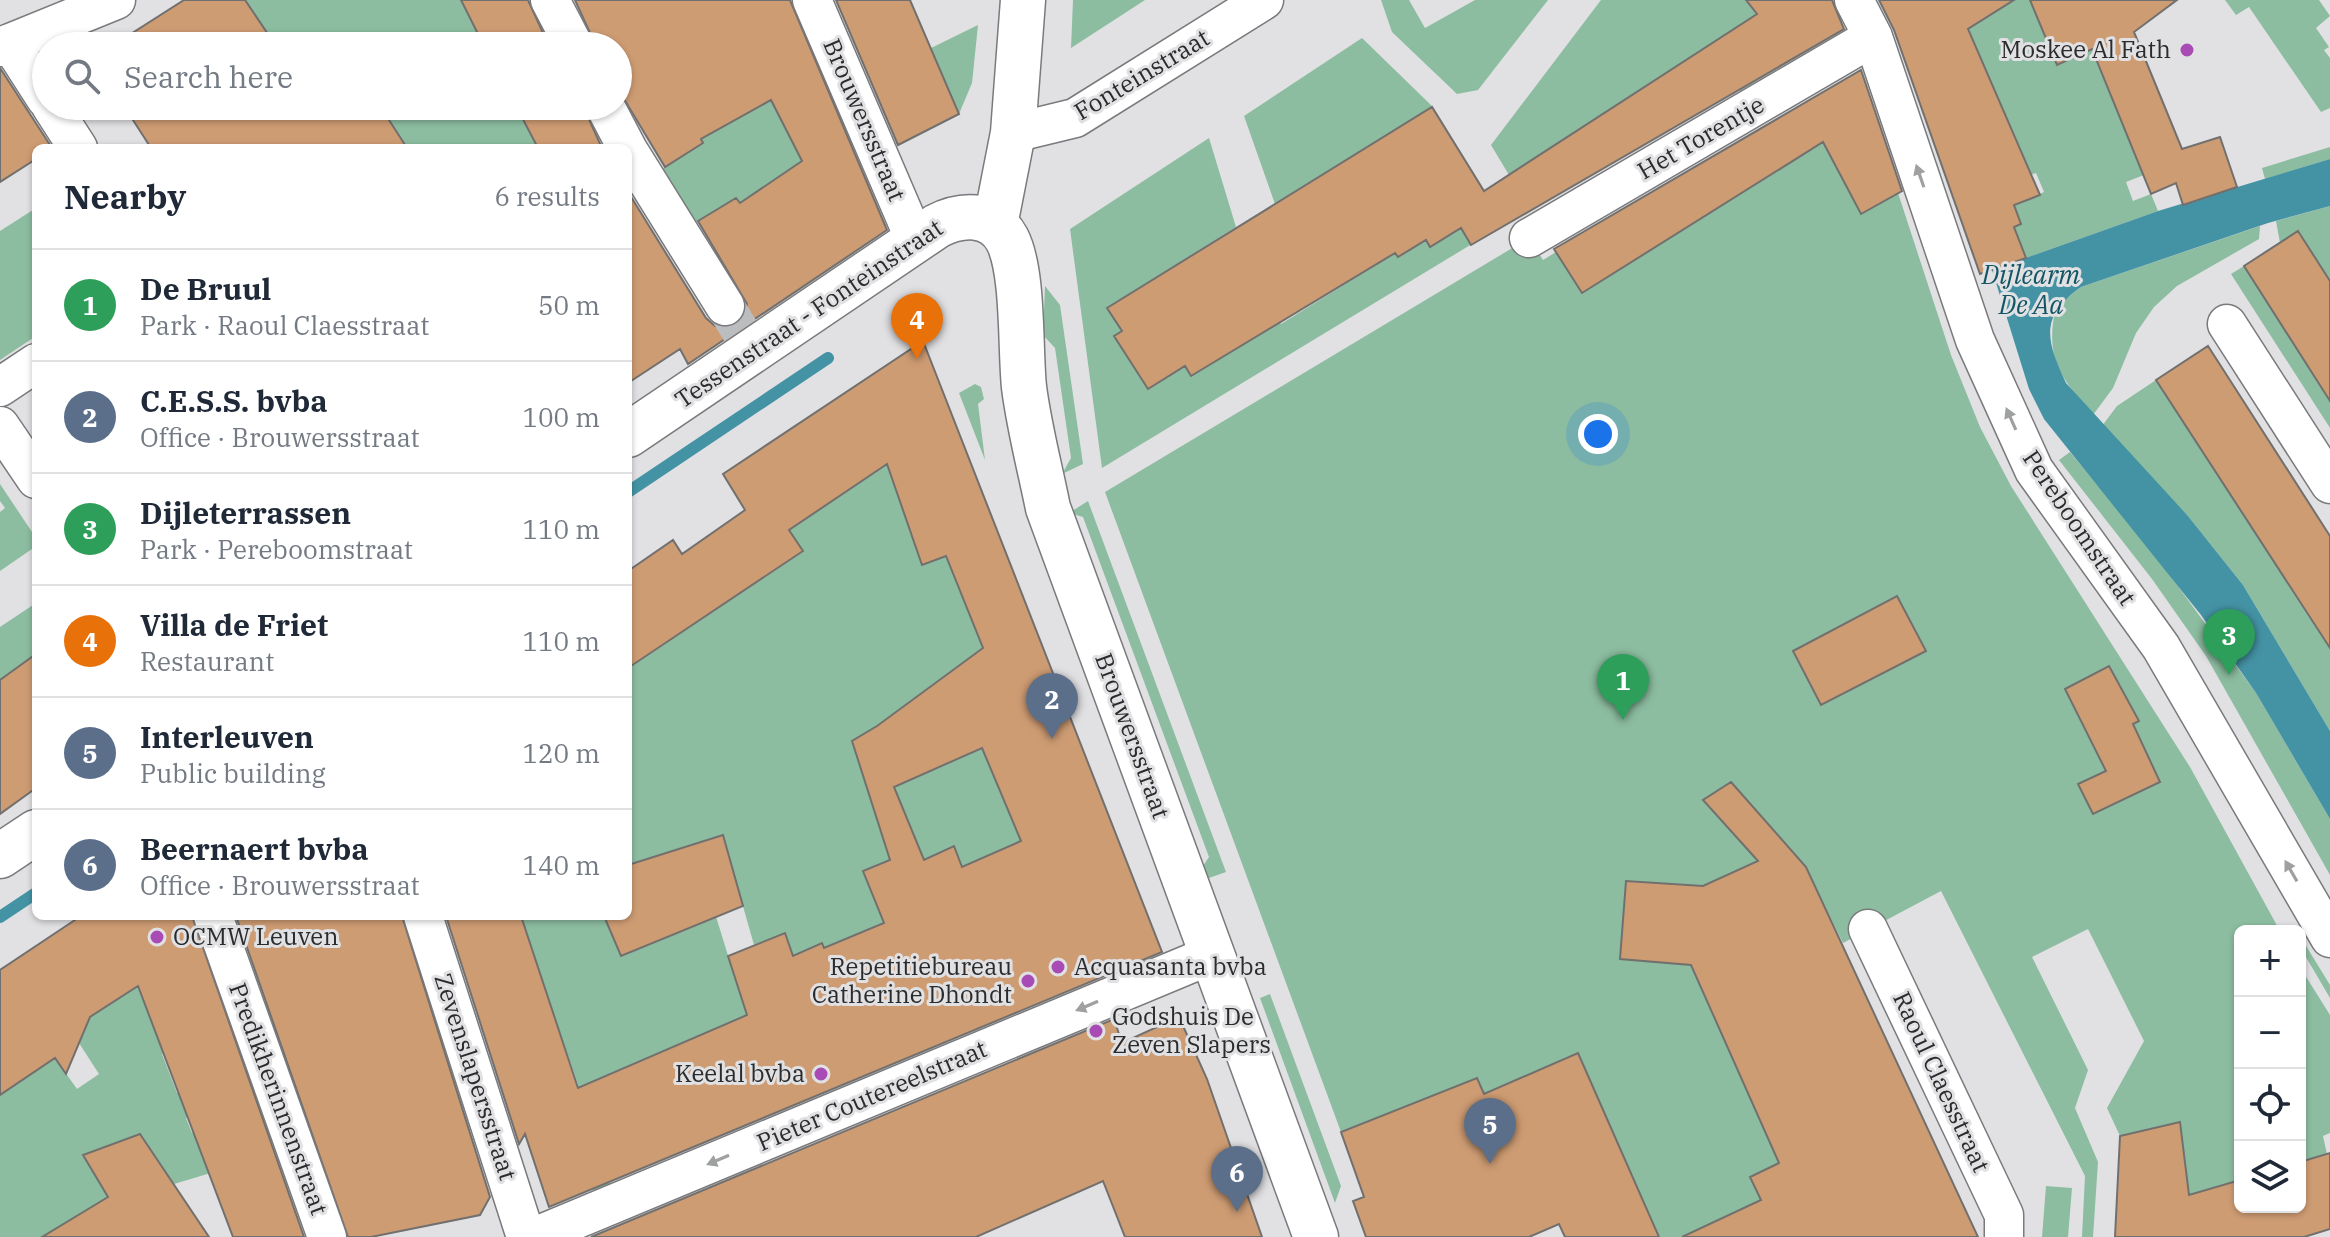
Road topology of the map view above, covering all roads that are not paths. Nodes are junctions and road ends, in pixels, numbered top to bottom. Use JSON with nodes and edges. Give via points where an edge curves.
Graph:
{"nodes":[{"id":1,"x":116,"y":0,"type":"edge"},
{"id":2,"x":550,"y":0,"type":"edge"},
{"id":3,"x":812,"y":0,"type":"edge"},
{"id":4,"x":1023,"y":0,"type":"edge"},
{"id":5,"x":1264,"y":0,"type":"edge"},
{"id":6,"x":1854,"y":0,"type":"edge"},
{"id":7,"x":37,"y":32,"type":"edge"},
{"id":8,"x":567,"y":32,"type":"edge"},
{"id":9,"x":32,"y":34,"type":"edge"},
{"id":10,"x":1873,"y":37,"type":"junction"},
{"id":11,"x":5,"y":45,"type":"edge"},
{"id":12,"x":32,"y":81,"type":"edge"},
{"id":13,"x":60,"y":120,"type":"edge"},
{"id":14,"x":612,"y":120,"type":"edge"},
{"id":15,"x":1013,"y":133,"type":"junction"},
{"id":16,"x":75,"y":144,"type":"edge"},
{"id":17,"x":625,"y":144,"type":"edge"},
{"id":18,"x":632,"y":155,"type":"edge"},
{"id":19,"x":995,"y":225,"type":"junction"},
{"id":20,"x":1529,"y":238,"type":"dead end"},
{"id":21,"x":915,"y":240,"type":"junction"},
{"id":22,"x":2227,"y":324,"type":"dead end"},
{"id":23,"x":739,"y":329,"type":"junction"},
{"id":24,"x":32,"y":366,"type":"edge"},
{"id":25,"x":0,"y":387,"type":"edge"},
{"id":26,"x":0,"y":426,"type":"edge"},
{"id":27,"x":632,"y":431,"type":"edge"},
{"id":28,"x":32,"y":473,"type":"edge"},
{"id":29,"x":2330,"y":484,"type":"edge"},
{"id":30,"x":32,"y":835,"type":"edge"},
{"id":31,"x":0,"y":856,"type":"edge"},
{"id":32,"x":214,"y":920,"type":"edge"},
{"id":33,"x":424,"y":920,"type":"edge"},
{"id":34,"x":1868,"y":929,"type":"dead end"},
{"id":35,"x":2330,"y":938,"type":"edge"},
{"id":36,"x":1211,"y":955,"type":"junction"},
{"id":37,"x":327,"y":1237,"type":"edge"},
{"id":38,"x":526,"y":1237,"type":"edge"},
{"id":39,"x":534,"y":1237,"type":"edge"},
{"id":40,"x":1316,"y":1237,"type":"edge"},
{"id":41,"x":2004,"y":1237,"type":"edge"}],
"edges":[{"from":1,"to":7,"type":"street"},
{"from":2,"to":8,"type":"street"},
{"from":3,"to":21,"type":"street","name":"Brouwersstraat"},
{"from":4,"to":15,"type":"street"},
{"from":5,"to":15,"type":"street","name":"Fonteinstraat","via":[[1075,118]]},
{"from":6,"to":10,"type":"street","name":"Pereboomstraat"},
{"from":9,"to":11,"type":"street"},
{"from":10,"to":20,"type":"street","name":"Het Torentje"},
{"from":35,"to":10,"type":"street","name":"Pereboomstraat","one_way":true,"via":[[2161,647],[2034,470],[1975,340]]},
{"from":11,"to":12,"type":"street"},
{"from":13,"to":16,"type":"street"},
{"from":14,"to":17,"type":"street"},
{"from":15,"to":19,"type":"street"},
{"from":18,"to":23,"type":"street"},
{"from":19,"to":21,"type":"street","name":"Tessenstraat - Fonteinstraat","via":[[957,216]]},
{"from":19,"to":36,"type":"street","name":"Brouwersstraat","via":[[1007,239],[1014,264],[1025,390],[1048,508]]},
{"from":21,"to":23,"type":"street","name":"Tessenstraat - Fonteinstraat"},
{"from":22,"to":29,"type":"street"},
{"from":23,"to":27,"type":"street","name":"Tessenstraat - Fonteinstraat"},
{"from":24,"to":25,"type":"street"},
{"from":26,"to":28,"type":"street"},
{"from":30,"to":31,"type":"street"},
{"from":32,"to":37,"type":"street","name":"Predikherinnenstraat"},
{"from":33,"to":38,"type":"street","name":"Zevenslapersstraat"},
{"from":34,"to":41,"type":"street","name":"Raoul Claesstraat","via":[[2004,1215]]},
{"from":36,"to":39,"type":"street","name":"Pieter Coutereelstraat","one_way":true},
{"from":36,"to":40,"type":"street","name":"Brouwersstraat"}]}
